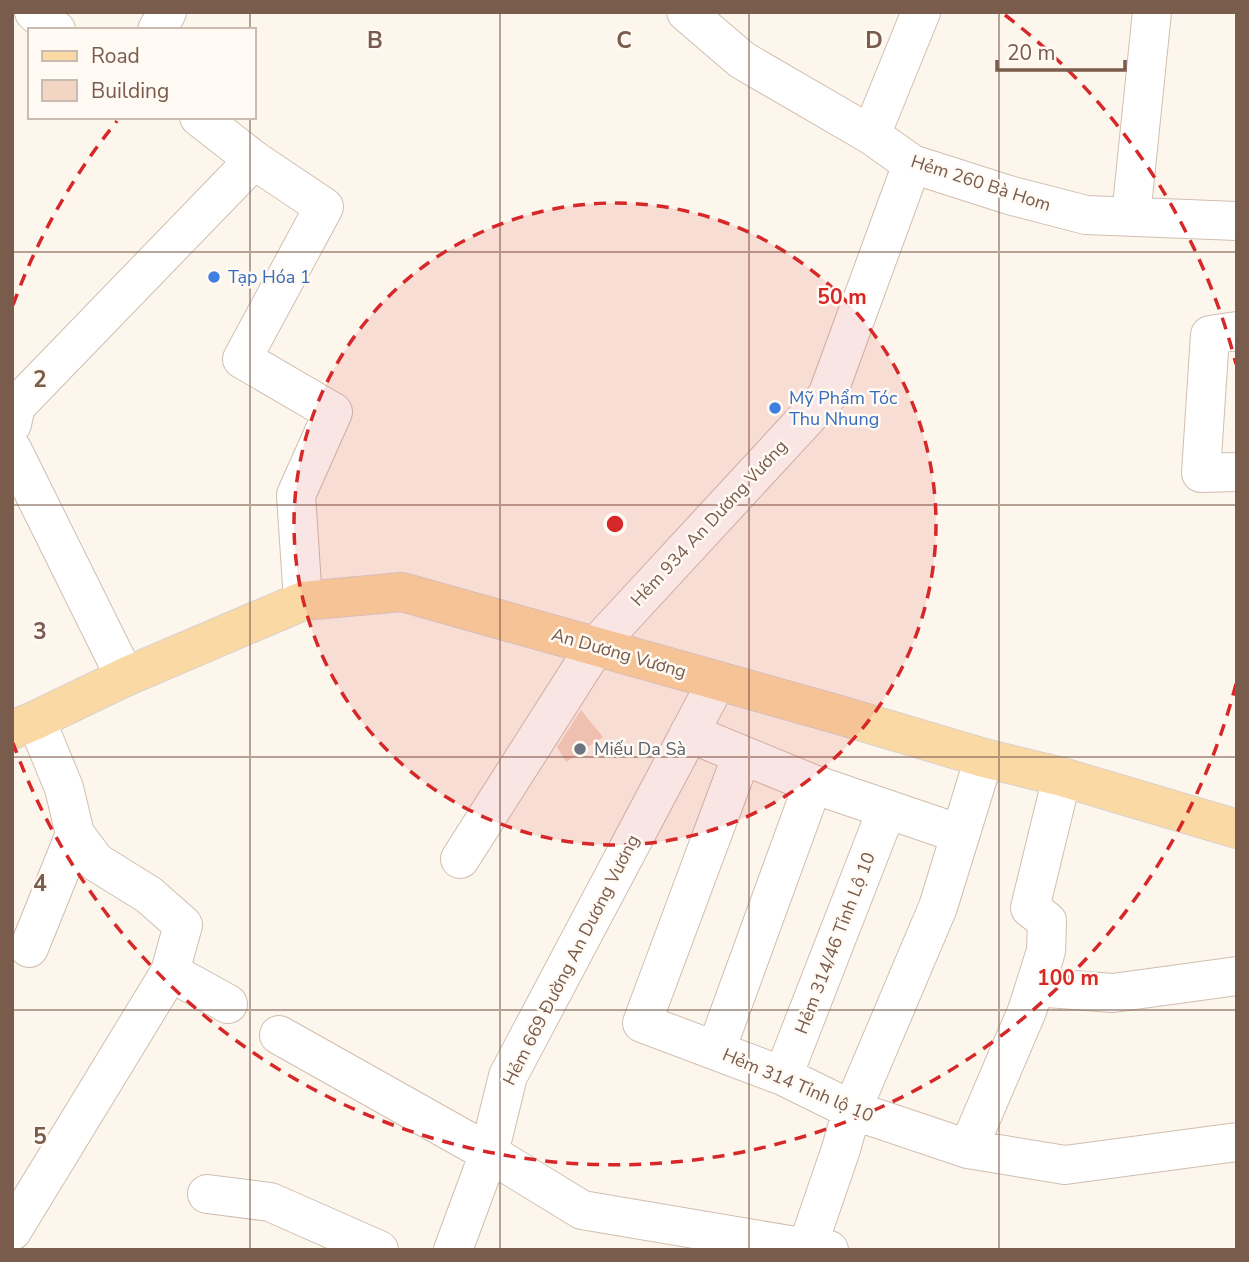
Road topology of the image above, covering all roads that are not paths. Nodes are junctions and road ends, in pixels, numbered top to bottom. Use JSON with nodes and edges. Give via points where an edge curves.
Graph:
{"nodes":[{"id":1,"x":34,"y":12,"type":"edge"},
{"id":2,"x":167,"y":12,"type":"edge"},
{"id":3,"x":686,"y":12,"type":"edge"},
{"id":4,"x":921,"y":12,"type":"edge"},
{"id":5,"x":1152,"y":12,"type":"edge"},
{"id":6,"x":52,"y":28,"type":"edge"},
{"id":7,"x":158,"y":28,"type":"edge"},
{"id":8,"x":202,"y":119,"type":"edge"},
{"id":9,"x":871,"y":135,"type":"junction"},
{"id":10,"x":254,"y":160,"type":"junction"},
{"id":11,"x":912,"y":164,"type":"junction"},
{"id":12,"x":1131,"y":216,"type":"junction"},
{"id":13,"x":1237,"y":221,"type":"edge"},
{"id":14,"x":1223,"y":333,"type":"edge"},
{"id":15,"x":12,"y":424,"type":"edge"},
{"id":16,"x":12,"y":449,"type":"edge"},
{"id":17,"x":1219,"y":472,"type":"edge"},
{"id":18,"x":303,"y":601,"type":"junction"},
{"id":19,"x":594,"y":647,"type":"junction"},
{"id":20,"x":125,"y":677,"type":"junction"},
{"id":21,"x":717,"y":681,"type":"junction"},
{"id":22,"x":24,"y":725,"type":"edge"},
{"id":23,"x":689,"y":733,"type":"junction"},
{"id":24,"x":742,"y":755,"type":"junction"},
{"id":25,"x":984,"y":758,"type":"junction"},
{"id":26,"x":1062,"y":778,"type":"junction"},
{"id":27,"x":813,"y":784,"type":"junction"},
{"id":28,"x":887,"y":809,"type":"junction"},
{"id":29,"x":1237,"y":829,"type":"edge"},
{"id":30,"x":75,"y":834,"type":"junction"},
{"id":31,"x":960,"y":834,"type":"junction"},
{"id":32,"x":460,"y":859,"type":"dead end"},
{"id":33,"x":29,"y":948,"type":"dead end"},
{"id":34,"x":170,"y":972,"type":"junction"},
{"id":35,"x":1237,"y":976,"type":"edge"},
{"id":36,"x":1035,"y":987,"type":"junction"},
{"id":37,"x":228,"y":1004,"type":"dead end"},
{"id":38,"x":279,"y":1035,"type":"dead end"},
{"id":39,"x":716,"y":1051,"type":"junction"},
{"id":40,"x":783,"y":1076,"type":"junction"},
{"id":41,"x":852,"y":1110,"type":"junction"},
{"id":42,"x":1237,"y":1142,"type":"edge"},
{"id":43,"x":968,"y":1149,"type":"junction"},
{"id":44,"x":489,"y":1153,"type":"junction"},
{"id":45,"x":207,"y":1194,"type":"dead end"},
{"id":46,"x":12,"y":1231,"type":"edge"},
{"id":47,"x":818,"y":1249,"type":"edge"},
{"id":48,"x":379,"y":1250,"type":"edge"},
{"id":49,"x":453,"y":1250,"type":"edge"}],
"edges":[{"from":1,"to":6,"type":"street"},
{"from":2,"to":7,"type":"street"},
{"from":3,"to":9,"type":"street","name":"Hẻm 260 Bà Hom","via":[[742,60]]},
{"from":4,"to":9,"type":"street"},
{"from":5,"to":12,"type":"street"},
{"from":8,"to":10,"type":"street"},
{"from":9,"to":11,"type":"street","name":"Hẻm 260 Bà Hom"},
{"from":10,"to":15,"type":"street","via":[[16,406]]},
{"from":10,"to":18,"type":"street","via":[[324,207],[242,359],[333,412],[296,495]]},
{"from":11,"to":12,"type":"street","name":"Hẻm 260 Bà Hom","via":[[1086,215]]},
{"from":11,"to":19,"type":"street","name":"Hẻm 934 An Dương Vương","via":[[827,396]]},
{"from":12,"to":13,"type":"street","name":"Hẻm 260 Bà Hom"},
{"from":14,"to":17,"type":"street"},
{"from":16,"to":20,"type":"street"},
{"from":18,"to":19,"type":"main road","name":"An Dương Vương","via":[[402,592]]},
{"from":18,"to":20,"type":"main road","name":"An Dương Vương"},
{"from":19,"to":21,"type":"main road","name":"An Dương Vương"},
{"from":19,"to":32,"type":"street","name":"Hẻm 934 An Dương Vương"},
{"from":20,"to":22,"type":"main road","name":"An Dương Vương"},
{"from":21,"to":23,"type":"street","name":"Hẻm 669 Đường An Dương Vương"},
{"from":21,"to":25,"type":"main road","name":"An Dương Vương"},
{"from":22,"to":30,"type":"street","via":[[64,788]]},
{"from":23,"to":24,"type":"street"},
{"from":23,"to":44,"type":"street","name":"Hẻm 669 Đường An Dương Vương","via":[[508,1076]]},
{"from":24,"to":27,"type":"street"},
{"from":24,"to":39,"type":"street","name":"Hẻm 314 Tỉnh lộ 10","via":[[642,1023]]},
{"from":25,"to":26,"type":"main road","name":"An Dương Vương"},
{"from":25,"to":31,"type":"street"},
{"from":26,"to":29,"type":"main road","name":"An Dương Vương"},
{"from":26,"to":36,"type":"street","via":[[1030,908],[1047,921],[1046,951]]},
{"from":27,"to":28,"type":"street"},
{"from":27,"to":39,"type":"street"},
{"from":28,"to":31,"type":"street"},
{"from":28,"to":40,"type":"street","name":"Hẻm 314/46 Tỉnh Lộ 10"},
{"from":30,"to":33,"type":"street"},
{"from":30,"to":34,"type":"street","via":[[96,862],[149,895],[183,925]]},
{"from":31,"to":41,"type":"street","via":[[938,907]]},
{"from":34,"to":37,"type":"street"},
{"from":34,"to":46,"type":"street"},
{"from":35,"to":36,"type":"street","via":[[1113,993]]},
{"from":36,"to":43,"type":"street"},
{"from":38,"to":44,"type":"street"},
{"from":39,"to":40,"type":"street","name":"Hẻm 314 Tỉnh lộ 10"},
{"from":40,"to":41,"type":"street","name":"Hẻm 314 Tỉnh lộ 10"},
{"from":41,"to":43,"type":"street","name":"Hẻm 314 Tỉnh lộ 10"},
{"from":41,"to":47,"type":"street"},
{"from":42,"to":43,"type":"street","name":"Hẻm 314 Tỉnh lộ 10","via":[[1065,1165]]},
{"from":44,"to":47,"type":"street","via":[[582,1210]]},
{"from":44,"to":49,"type":"street","name":"Hẻm 669 Đường An Dương Vương"},
{"from":45,"to":48,"type":"street","via":[[270,1202]]}]}
